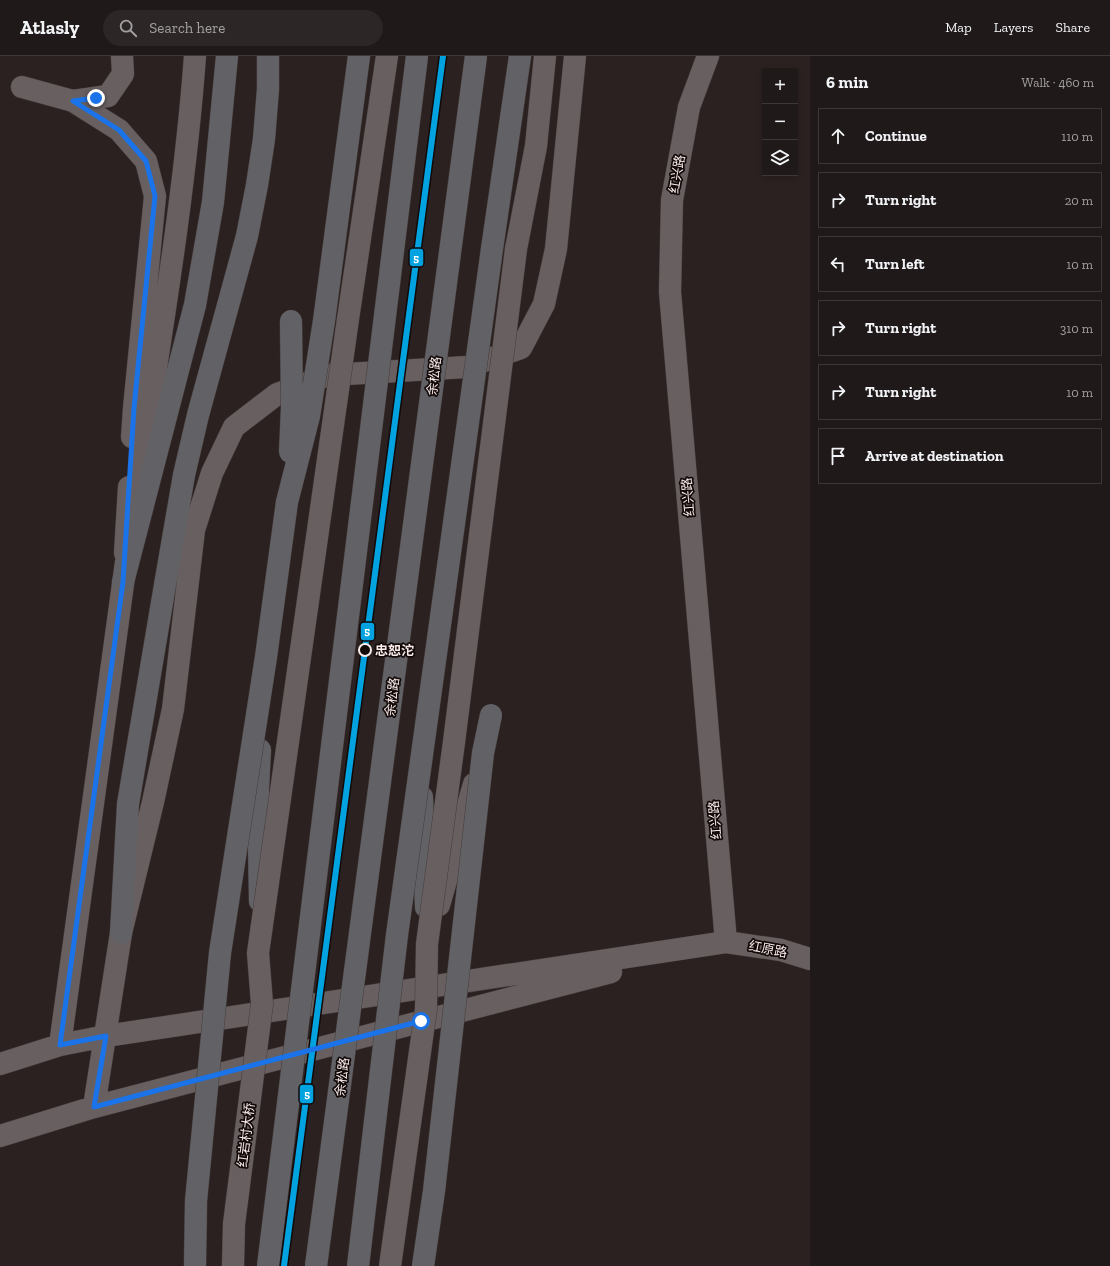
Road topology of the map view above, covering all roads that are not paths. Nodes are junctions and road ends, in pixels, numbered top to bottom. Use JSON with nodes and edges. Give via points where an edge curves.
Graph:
{"nodes":[{"id":1,"x":122,"y":56,"type":"edge"},
{"id":2,"x":195,"y":56,"type":"edge"},
{"id":3,"x":227,"y":56,"type":"edge"},
{"id":4,"x":268,"y":56,"type":"edge"},
{"id":5,"x":359,"y":56,"type":"edge"},
{"id":6,"x":387,"y":56,"type":"edge"},
{"id":7,"x":417,"y":56,"type":"edge"},
{"id":8,"x":476,"y":56,"type":"edge"},
{"id":9,"x":520,"y":56,"type":"edge"},
{"id":10,"x":545,"y":56,"type":"edge"},
{"id":11,"x":575,"y":56,"type":"edge"},
{"id":12,"x":708,"y":56,"type":"edge"},
{"id":13,"x":22,"y":87,"type":"dead end"},
{"id":14,"x":73,"y":101,"type":"junction"},
{"id":15,"x":291,"y":321,"type":"dead end"},
{"id":16,"x":287,"y":502,"type":"junction"},
{"id":17,"x":123,"y":582,"type":"junction"},
{"id":18,"x":266,"y":657,"type":"junction"},
{"id":19,"x":491,"y":715,"type":"dead end"},
{"id":20,"x":483,"y":753,"type":"junction"},
{"id":21,"x":421,"y":762,"type":"junction"},
{"id":22,"x":121,"y":933,"type":"junction"},
{"id":23,"x":261,"y":936,"type":"junction"},
{"id":24,"x":726,"y":942,"type":"junction"},
{"id":25,"x":427,"y":944,"type":"junction"},
{"id":26,"x":810,"y":959,"type":"edge"},
{"id":27,"x":106,"y":1036,"type":"junction"},
{"id":28,"x":60,"y":1045,"type":"junction"},
{"id":29,"x":0,"y":1064,"type":"edge"},
{"id":30,"x":94,"y":1107,"type":"junction"},
{"id":31,"x":0,"y":1136,"type":"edge"},
{"id":32,"x":195,"y":1266,"type":"edge"},
{"id":33,"x":233,"y":1266,"type":"edge"},
{"id":34,"x":268,"y":1266,"type":"edge"},
{"id":35,"x":316,"y":1266,"type":"edge"},
{"id":36,"x":358,"y":1266,"type":"edge"},
{"id":37,"x":390,"y":1266,"type":"edge"},
{"id":38,"x":423,"y":1266,"type":"edge"}],
"edges":[{"from":1,"to":14,"type":"main road","via":[[123,74],[108,96]]},
{"from":2,"to":17,"type":"main road","via":[[182,192]]},
{"from":3,"to":17,"type":"highway","via":[[213,202],[195,305]]},
{"from":4,"to":22,"type":"highway","via":[[264,139],[254,200],[247,236],[184,475],[128,804]]},
{"from":5,"to":16,"type":"highway","bridge":true,"via":[[309,416]]},
{"from":6,"to":23,"type":"main road","bridge":true},
{"from":7,"to":34,"type":"highway","bridge":true},
{"from":8,"to":35,"type":"highway","name":"余松路","bridge":true},
{"from":9,"to":21,"type":"highway","bridge":true},
{"from":10,"to":25,"type":"main road","bridge":true,"via":[[536,146],[516,249]]},
{"from":11,"to":22,"type":"main road","via":[[556,249],[544,304],[521,348],[467,367],[329,375],[277,394],[234,427],[212,473],[194,530],[173,709]]},
{"from":12,"to":24,"type":"main road","name":"红兴路","via":[[689,107],[672,200],[670,292]]},
{"from":13,"to":14,"type":"main road"},
{"from":14,"to":17,"type":"main road","via":[[119,130],[146,161],[155,196],[134,408]]},
{"from":15,"to":16,"type":"highway","bridge":true,"via":[[292,407]]},
{"from":16,"to":18,"type":"highway","bridge":true},
{"from":17,"to":28,"type":"main road"},
{"from":18,"to":23,"type":"highway","bridge":true,"via":[[258,789]]},
{"from":18,"to":32,"type":"highway","bridge":true,"via":[[220,953],[196,1201]]},
{"from":19,"to":20,"type":"highway","bridge":true},
{"from":20,"to":25,"type":"main road","bridge":true},
{"from":20,"to":38,"type":"highway","bridge":true,"via":[[434,1191]]},
{"from":21,"to":25,"type":"highway","bridge":true},
{"from":21,"to":36,"type":"highway","bridge":true,"via":[[397,935]]},
{"from":22,"to":27,"type":"main road"},
{"from":23,"to":33,"type":"main road","name":"红岩村大桥","bridge":true,"via":[[258,953],[262,1004],[234,1224]]},
{"from":24,"to":26,"type":"main road","name":"红原路","via":[[781,950]]},
{"from":24,"to":27,"type":"main road"},
{"from":24,"to":30,"type":"main road"},
{"from":25,"to":37,"type":"main road","bridge":true,"via":[[426,1009]]},
{"from":27,"to":28,"type":"main road"},
{"from":27,"to":30,"type":"main road"},
{"from":28,"to":29,"type":"main road"},
{"from":30,"to":31,"type":"main road"}]}
